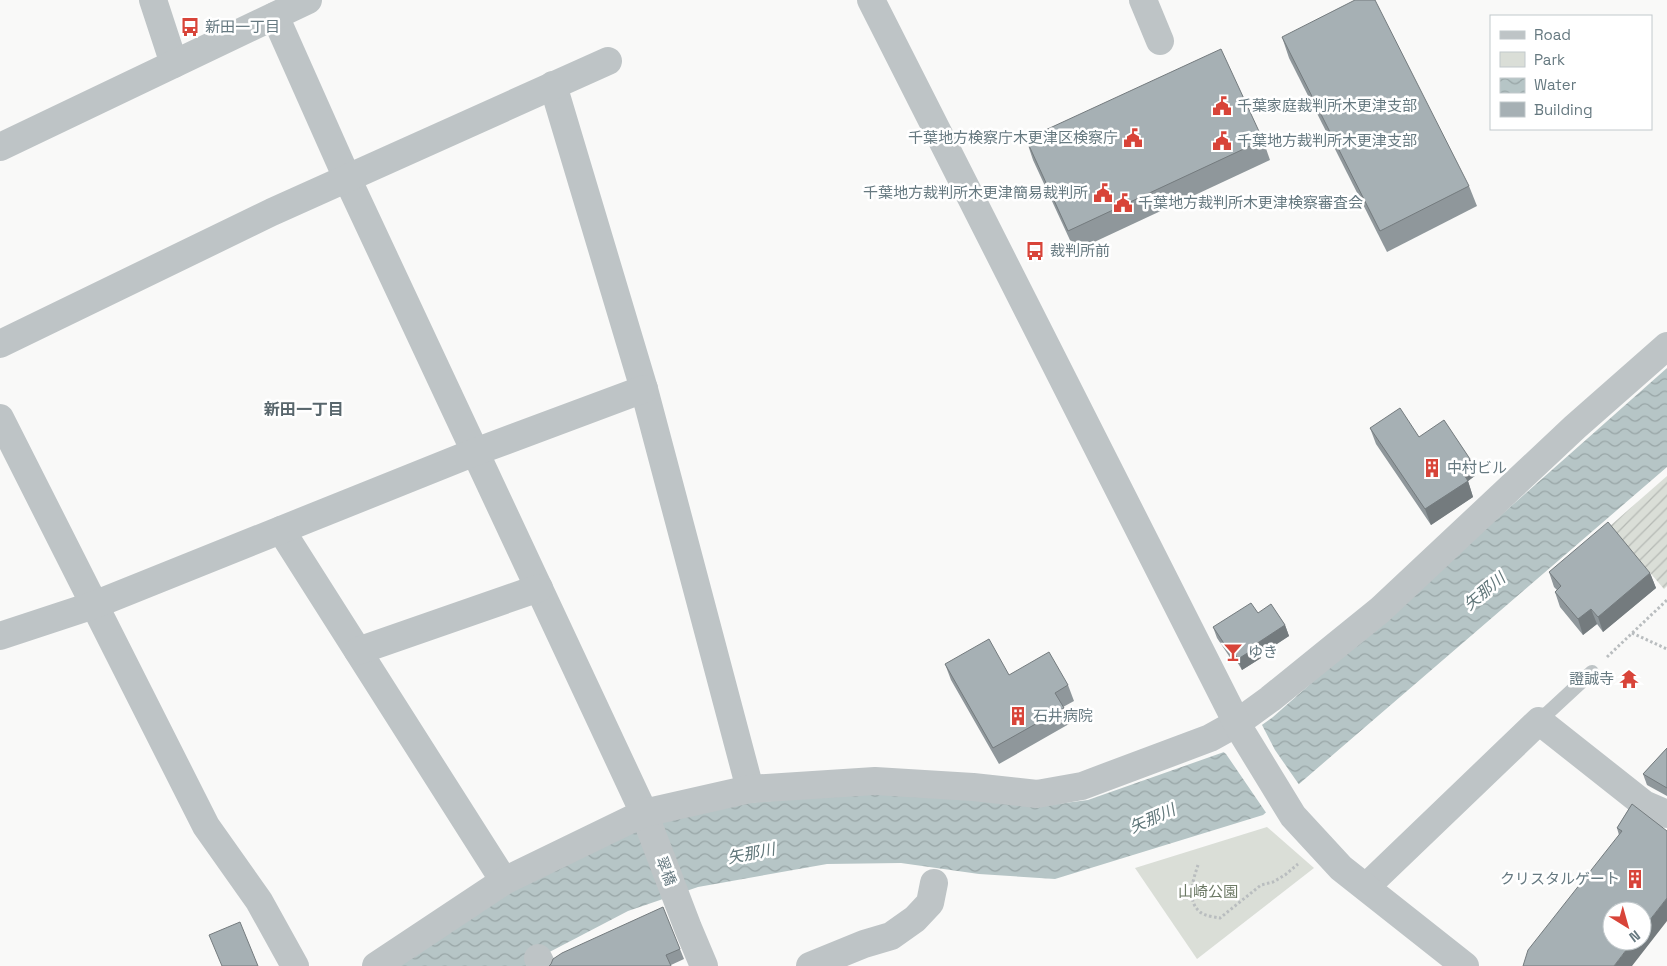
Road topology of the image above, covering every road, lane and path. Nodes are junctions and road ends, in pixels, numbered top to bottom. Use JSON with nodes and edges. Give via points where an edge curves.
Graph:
{"nodes":[{"id":1,"x":153,"y":0,"type":"edge"},
{"id":2,"x":308,"y":0,"type":"edge"},
{"id":3,"x":871,"y":0,"type":"edge"},
{"id":4,"x":1143,"y":0,"type":"edge"},
{"id":5,"x":275,"y":16,"type":"junction"},
{"id":6,"x":1160,"y":41,"type":"dead end"},
{"id":7,"x":608,"y":60,"type":"dead end"},
{"id":8,"x":174,"y":64,"type":"junction"},
{"id":9,"x":553,"y":85,"type":"junction"},
{"id":10,"x":0,"y":147,"type":"edge"},
{"id":11,"x":347,"y":178,"type":"junction"},
{"id":12,"x":0,"y":344,"type":"edge"},
{"id":13,"x":1667,"y":346,"type":"edge"},
{"id":14,"x":644,"y":389,"type":"junction"},
{"id":15,"x":0,"y":418,"type":"edge"},
{"id":16,"x":475,"y":452,"type":"junction"},
{"id":17,"x":281,"y":530,"type":"junction"},
{"id":18,"x":538,"y":588,"type":"junction"},
{"id":19,"x":1667,"y":600,"type":"edge"},
{"id":20,"x":94,"y":605,"type":"junction"},
{"id":21,"x":1632,"y":633,"type":"junction"},
{"id":22,"x":0,"y":636,"type":"edge"},
{"id":23,"x":1667,"y":649,"type":"edge"},
{"id":24,"x":358,"y":651,"type":"junction"},
{"id":25,"x":1592,"y":672,"type":"joint"},
{"id":26,"x":1539,"y":721,"type":"junction"},
{"id":27,"x":1239,"y":727,"type":"junction"},
{"id":28,"x":750,"y":789,"type":"junction"},
{"id":29,"x":644,"y":813,"type":"junction"},
{"id":30,"x":1667,"y":814,"type":"edge"},
{"id":31,"x":1304,"y":858,"type":"dead end"},
{"id":32,"x":1198,"y":865,"type":"dead end"},
{"id":33,"x":504,"y":880,"type":"junction"},
{"id":34,"x":934,"y":883,"type":"dead end"},
{"id":35,"x":1366,"y":887,"type":"junction"},
{"id":36,"x":295,"y":966,"type":"edge"},
{"id":37,"x":376,"y":966,"type":"edge"},
{"id":38,"x":704,"y":966,"type":"edge"},
{"id":39,"x":810,"y":966,"type":"edge"},
{"id":40,"x":1465,"y":966,"type":"edge"}],
"edges":[{"from":1,"to":8,"type":"street"},
{"from":2,"to":5,"type":"street"},
{"from":3,"to":27,"type":"street"},
{"from":4,"to":6,"type":"street"},
{"from":5,"to":8,"type":"street"},
{"from":5,"to":11,"type":"street","name":"翠橋"},
{"from":7,"to":9,"type":"street"},
{"from":8,"to":10,"type":"street"},
{"from":9,"to":11,"type":"street"},
{"from":9,"to":14,"type":"street"},
{"from":11,"to":12,"type":"street"},
{"from":11,"to":16,"type":"street","name":"翠橋"},
{"from":13,"to":27,"type":"street","via":[[1575,427],[1380,610]]},
{"from":14,"to":16,"type":"street"},
{"from":14,"to":28,"type":"street"},
{"from":15,"to":20,"type":"street"},
{"from":16,"to":17,"type":"street"},
{"from":16,"to":18,"type":"street","name":"翠橋"},
{"from":17,"to":20,"type":"street"},
{"from":17,"to":24,"type":"street"},
{"from":18,"to":24,"type":"street"},
{"from":18,"to":29,"type":"street","name":"翠橋"},
{"from":19,"to":21,"type":"path"},
{"from":20,"to":22,"type":"street"},
{"from":20,"to":36,"type":"street","via":[[206,826],[260,901]]},
{"from":21,"to":23,"type":"path"},
{"from":21,"to":25,"type":"path"},
{"from":24,"to":33,"type":"street"},
{"from":25,"to":26,"type":"lane"},
{"from":26,"to":30,"type":"street","via":[[1644,804]]},
{"from":26,"to":35,"type":"street"},
{"from":27,"to":28,"type":"street","via":[[1082,786],[1037,794],[973,786],[875,781]]},
{"from":27,"to":35,"type":"street","via":[[1293,816],[1341,868]]},
{"from":28,"to":29,"type":"street"},
{"from":29,"to":33,"type":"street"},
{"from":29,"to":38,"type":"street","name":"翠橋"},
{"from":31,"to":32,"type":"path","via":[[1285,875],[1261,885],[1220,918],[1201,913],[1194,904],[1191,884]]},
{"from":33,"to":37,"type":"street"},
{"from":34,"to":39,"type":"street","via":[[930,904],[891,936]]},
{"from":35,"to":40,"type":"street"}]}
